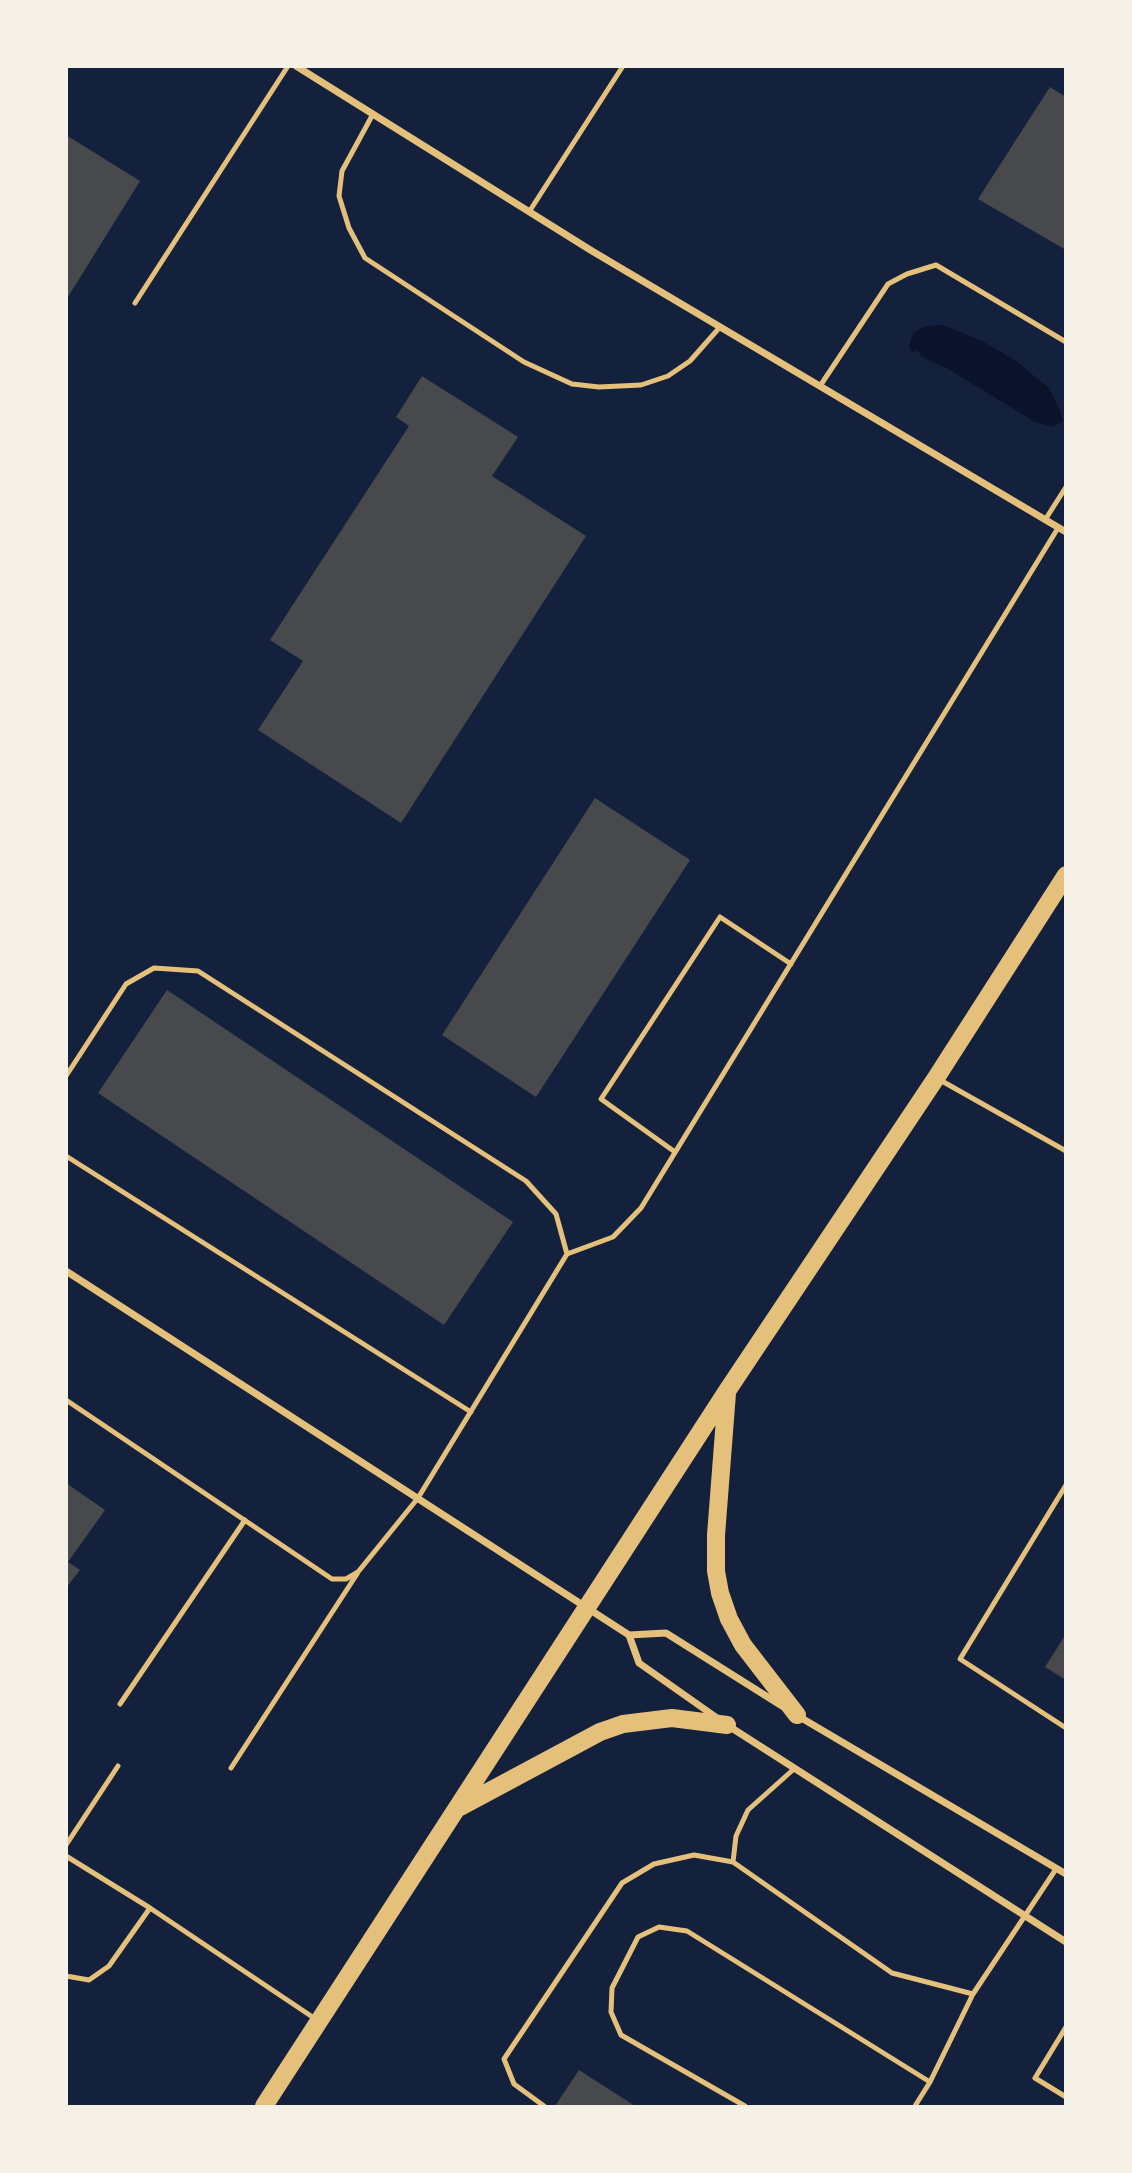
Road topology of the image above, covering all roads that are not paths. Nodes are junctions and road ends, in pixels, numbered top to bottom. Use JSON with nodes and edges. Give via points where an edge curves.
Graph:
{"nodes":[{"id":1,"x":288,"y":66,"type":"edge"},
{"id":2,"x":296,"y":66,"type":"edge"},
{"id":3,"x":622,"y":66,"type":"edge"},
{"id":4,"x":373,"y":114,"type":"junction"},
{"id":5,"x":529,"y":212,"type":"junction"},
{"id":6,"x":135,"y":303,"type":"dead end"},
{"id":7,"x":720,"y":327,"type":"junction"},
{"id":8,"x":1066,"y":342,"type":"edge"},
{"id":9,"x":820,"y":386,"type":"junction"},
{"id":10,"x":1066,"y":487,"type":"edge"},
{"id":11,"x":1045,"y":520,"type":"junction"},
{"id":12,"x":1058,"y":528,"type":"junction"},
{"id":13,"x":1066,"y":533,"type":"edge"},
{"id":14,"x":1066,"y":875,"type":"edge"},
{"id":15,"x":790,"y":964,"type":"junction"},
{"id":16,"x":66,"y":1076,"type":"edge"},
{"id":17,"x":936,"y":1078,"type":"junction"},
{"id":18,"x":1066,"y":1151,"type":"edge"},
{"id":19,"x":675,"y":1152,"type":"junction"},
{"id":20,"x":66,"y":1156,"type":"edge"},
{"id":21,"x":566,"y":1254,"type":"junction"},
{"id":22,"x":66,"y":1271,"type":"edge"},
{"id":23,"x":727,"y":1391,"type":"junction"},
{"id":24,"x":66,"y":1400,"type":"edge"},
{"id":25,"x":471,"y":1412,"type":"junction"},
{"id":26,"x":1066,"y":1485,"type":"edge"},
{"id":27,"x":418,"y":1498,"type":"junction"},
{"id":28,"x":245,"y":1520,"type":"junction"},
{"id":29,"x":358,"y":1572,"type":"junction"},
{"id":30,"x":587,"y":1608,"type":"junction"},
{"id":31,"x":629,"y":1635,"type":"junction"},
{"id":32,"x":120,"y":1704,"type":"dead end"},
{"id":33,"x":797,"y":1715,"type":"junction"},
{"id":34,"x":727,"y":1725,"type":"junction"},
{"id":35,"x":1066,"y":1728,"type":"edge"},
{"id":36,"x":118,"y":1766,"type":"dead end"},
{"id":37,"x":230,"y":1768,"type":"dead end"},
{"id":38,"x":795,"y":1768,"type":"junction"},
{"id":39,"x":457,"y":1809,"type":"junction"},
{"id":40,"x":66,"y":1845,"type":"edge"},
{"id":41,"x":66,"y":1856,"type":"edge"},
{"id":42,"x":733,"y":1862,"type":"junction"},
{"id":43,"x":1056,"y":1869,"type":"junction"},
{"id":44,"x":1066,"y":1874,"type":"edge"},
{"id":45,"x":150,"y":1908,"type":"junction"},
{"id":46,"x":1025,"y":1915,"type":"junction"},
{"id":47,"x":1066,"y":1942,"type":"edge"},
{"id":48,"x":66,"y":1976,"type":"edge"},
{"id":49,"x":973,"y":1994,"type":"junction"},
{"id":50,"x":319,"y":2021,"type":"junction"},
{"id":51,"x":1066,"y":2027,"type":"edge"},
{"id":52,"x":930,"y":2082,"type":"junction"},
{"id":53,"x":1066,"y":2097,"type":"edge"},
{"id":54,"x":264,"y":2106,"type":"edge"},
{"id":55,"x":544,"y":2106,"type":"edge"},
{"id":56,"x":745,"y":2106,"type":"edge"},
{"id":57,"x":915,"y":2106,"type":"edge"}],
"edges":[{"from":1,"to":6,"type":"lane"},
{"from":2,"to":4,"type":"street"},
{"from":3,"to":5,"type":"lane"},
{"from":4,"to":5,"type":"street"},
{"from":4,"to":7,"type":"lane","via":[[342,171],[339,196],[349,228],[366,258],[524,362],[572,384],[640,384],[668,376],[690,361]]},
{"from":5,"to":7,"type":"street"},
{"from":7,"to":9,"type":"street"},
{"from":8,"to":9,"type":"lane","via":[[936,265],[888,284]]},
{"from":9,"to":11,"type":"street"},
{"from":10,"to":11,"type":"lane"},
{"from":11,"to":12,"type":"street"},
{"from":12,"to":13,"type":"street"},
{"from":12,"to":15,"type":"lane"},
{"from":14,"to":17,"type":"main road"},
{"from":15,"to":19,"type":"lane"},
{"from":15,"to":19,"type":"lane","via":[[720,917],[601,1100]]},
{"from":16,"to":21,"type":"lane","via":[[126,984],[154,968],[198,971],[526,1181],[556,1214]]},
{"from":17,"to":18,"type":"lane"},
{"from":17,"to":23,"type":"main road"},
{"from":19,"to":21,"type":"lane","via":[[641,1208],[613,1237]]},
{"from":20,"to":25,"type":"lane"},
{"from":21,"to":25,"type":"lane"},
{"from":22,"to":27,"type":"street"},
{"from":23,"to":30,"type":"main road"},
{"from":23,"to":33,"type":"main road","via":[[716,1535],[720,1593],[743,1645]]},
{"from":24,"to":28,"type":"lane"},
{"from":25,"to":27,"type":"lane"},
{"from":26,"to":35,"type":"lane","via":[[960,1659]]},
{"from":27,"to":29,"type":"lane"},
{"from":27,"to":30,"type":"street"},
{"from":28,"to":29,"type":"lane","via":[[332,1578],[346,1579]]},
{"from":28,"to":32,"type":"lane"},
{"from":29,"to":37,"type":"lane"},
{"from":30,"to":31,"type":"street"},
{"from":30,"to":39,"type":"main road"},
{"from":31,"to":33,"type":"street","via":[[666,1633]]},
{"from":31,"to":34,"type":"street","via":[[639,1663]]},
{"from":33,"to":43,"type":"street"},
{"from":34,"to":38,"type":"street"},
{"from":34,"to":39,"type":"main road","via":[[673,1718],[623,1724]]},
{"from":36,"to":40,"type":"lane"},
{"from":38,"to":42,"type":"lane","via":[[748,1810],[736,1836]]},
{"from":38,"to":46,"type":"street"},
{"from":39,"to":50,"type":"main road"},
{"from":41,"to":45,"type":"lane"},
{"from":42,"to":49,"type":"lane","via":[[892,1973]]},
{"from":42,"to":55,"type":"lane","via":[[694,1855],[654,1864],[622,1883],[504,2059],[514,2084]]},
{"from":43,"to":44,"type":"street"},
{"from":43,"to":46,"type":"lane"},
{"from":45,"to":48,"type":"lane","via":[[109,1966],[89,1980]]},
{"from":45,"to":50,"type":"lane"},
{"from":46,"to":47,"type":"street"},
{"from":46,"to":49,"type":"lane"},
{"from":49,"to":52,"type":"lane"},
{"from":50,"to":54,"type":"main road"},
{"from":51,"to":53,"type":"lane","via":[[1035,2078]]},
{"from":52,"to":56,"type":"lane","via":[[687,1931],[660,1927],[638,1937],[612,1988],[611,2012],[621,2035]]},
{"from":52,"to":57,"type":"lane"}]}
